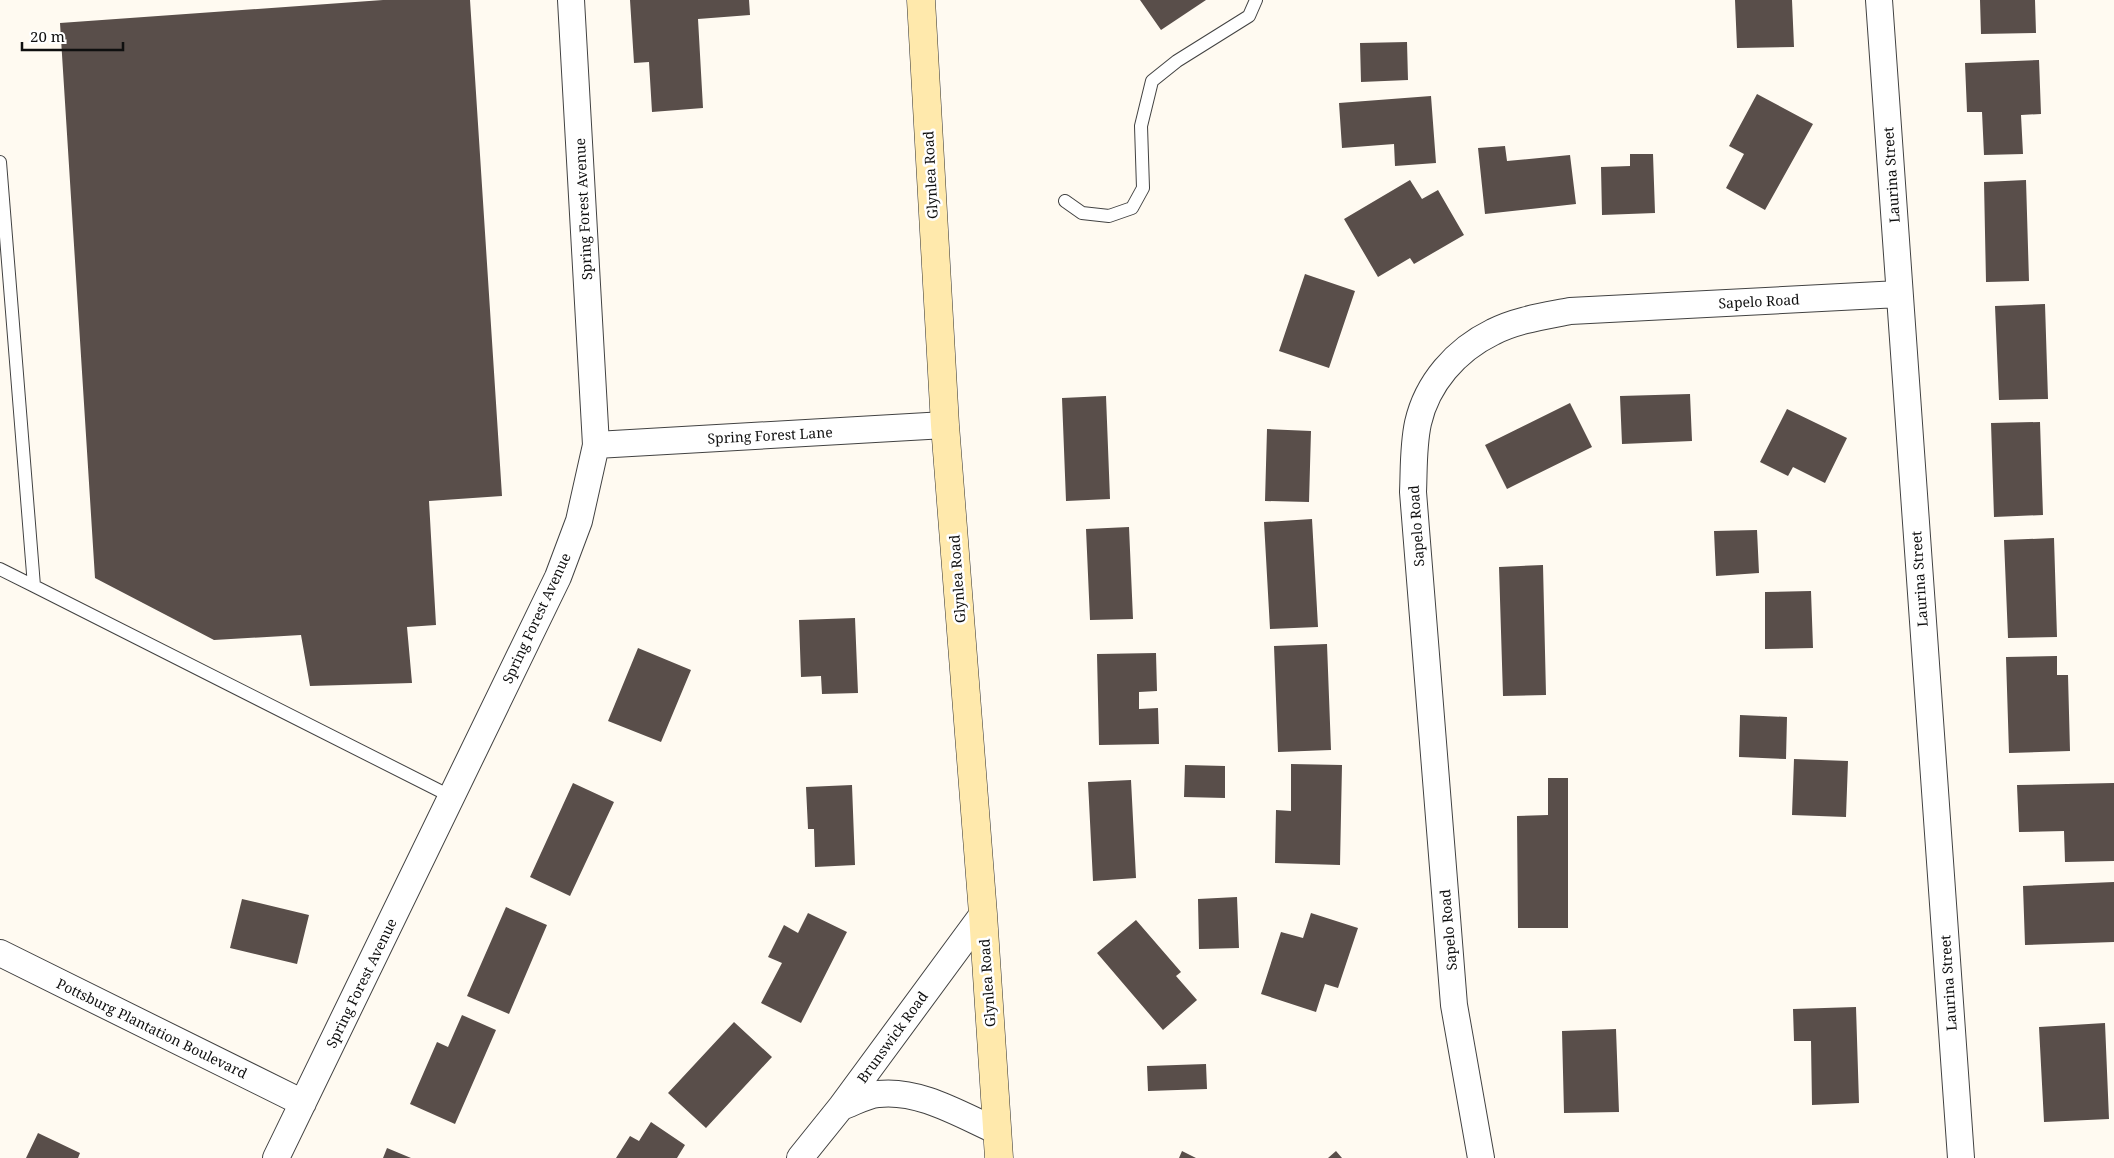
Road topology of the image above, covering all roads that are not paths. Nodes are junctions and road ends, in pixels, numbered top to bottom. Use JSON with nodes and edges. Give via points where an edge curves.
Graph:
{"nodes":[{"id":1,"x":571,"y":0,"type":"edge"},
{"id":2,"x":921,"y":0,"type":"edge"},
{"id":3,"x":1256,"y":0,"type":"edge"},
{"id":4,"x":1879,"y":0,"type":"edge"},
{"id":5,"x":0,"y":162,"type":"edge"},
{"id":6,"x":1065,"y":201,"type":"dead end"},
{"id":7,"x":1899,"y":294,"type":"junction"},
{"id":8,"x":945,"y":425,"type":"junction"},
{"id":9,"x":596,"y":445,"type":"junction"},
{"id":10,"x":0,"y":569,"type":"edge"},
{"id":11,"x":34,"y":586,"type":"junction"},
{"id":12,"x":452,"y":797,"type":"junction"},
{"id":13,"x":983,"y":914,"type":"junction"},
{"id":14,"x":0,"y":953,"type":"edge"},
{"id":15,"x":303,"y":1103,"type":"junction"},
{"id":16,"x":841,"y":1107,"type":"junction"},
{"id":17,"x":997,"y":1131,"type":"junction"},
{"id":18,"x":276,"y":1158,"type":"edge"},
{"id":19,"x":800,"y":1158,"type":"edge"},
{"id":20,"x":999,"y":1158,"type":"edge"},
{"id":21,"x":1481,"y":1158,"type":"edge"},
{"id":22,"x":1961,"y":1158,"type":"edge"}],
"edges":[{"from":1,"to":9,"type":"street","name":"Spring Forest Avenue"},
{"from":2,"to":8,"type":"street","name":"Glynlea Road"},
{"from":3,"to":6,"type":"lane","via":[[1249,16],[1177,61],[1152,81],[1141,126],[1143,188],[1132,208],[1109,216],[1082,213]]},
{"from":4,"to":7,"type":"street","name":"Laurina Street"},
{"from":5,"to":11,"type":"lane"},
{"from":7,"to":21,"type":"street","name":"Sapelo Road","via":[[1570,311],[1534,318],[1494,331],[1470,345],[1447,366],[1426,396],[1418,424],[1413,492],[1454,1006]]},
{"from":7,"to":22,"type":"street","name":"Laurina Street"},
{"from":8,"to":9,"type":"street","name":"Spring Forest Lane"},
{"from":8,"to":13,"type":"street","name":"Glynlea Road"},
{"from":9,"to":12,"type":"street","name":"Spring Forest Avenue","via":[[579,521],[558,577]]},
{"from":10,"to":11,"type":"lane"},
{"from":11,"to":12,"type":"lane"},
{"from":12,"to":15,"type":"street","name":"Spring Forest Avenue"},
{"from":13,"to":16,"type":"street","name":"Brunswick Road"},
{"from":13,"to":17,"type":"street","name":"Glynlea Road"},
{"from":14,"to":15,"type":"street","name":"Pottsburg Plantation Boulevard"},
{"from":15,"to":18,"type":"street","name":"Spring Forest Avenue"},
{"from":16,"to":17,"type":"street","via":[[877,1094],[906,1094]]},
{"from":16,"to":19,"type":"street","name":"Brunswick Road"},
{"from":17,"to":20,"type":"street","name":"Glynlea Road"}]}
